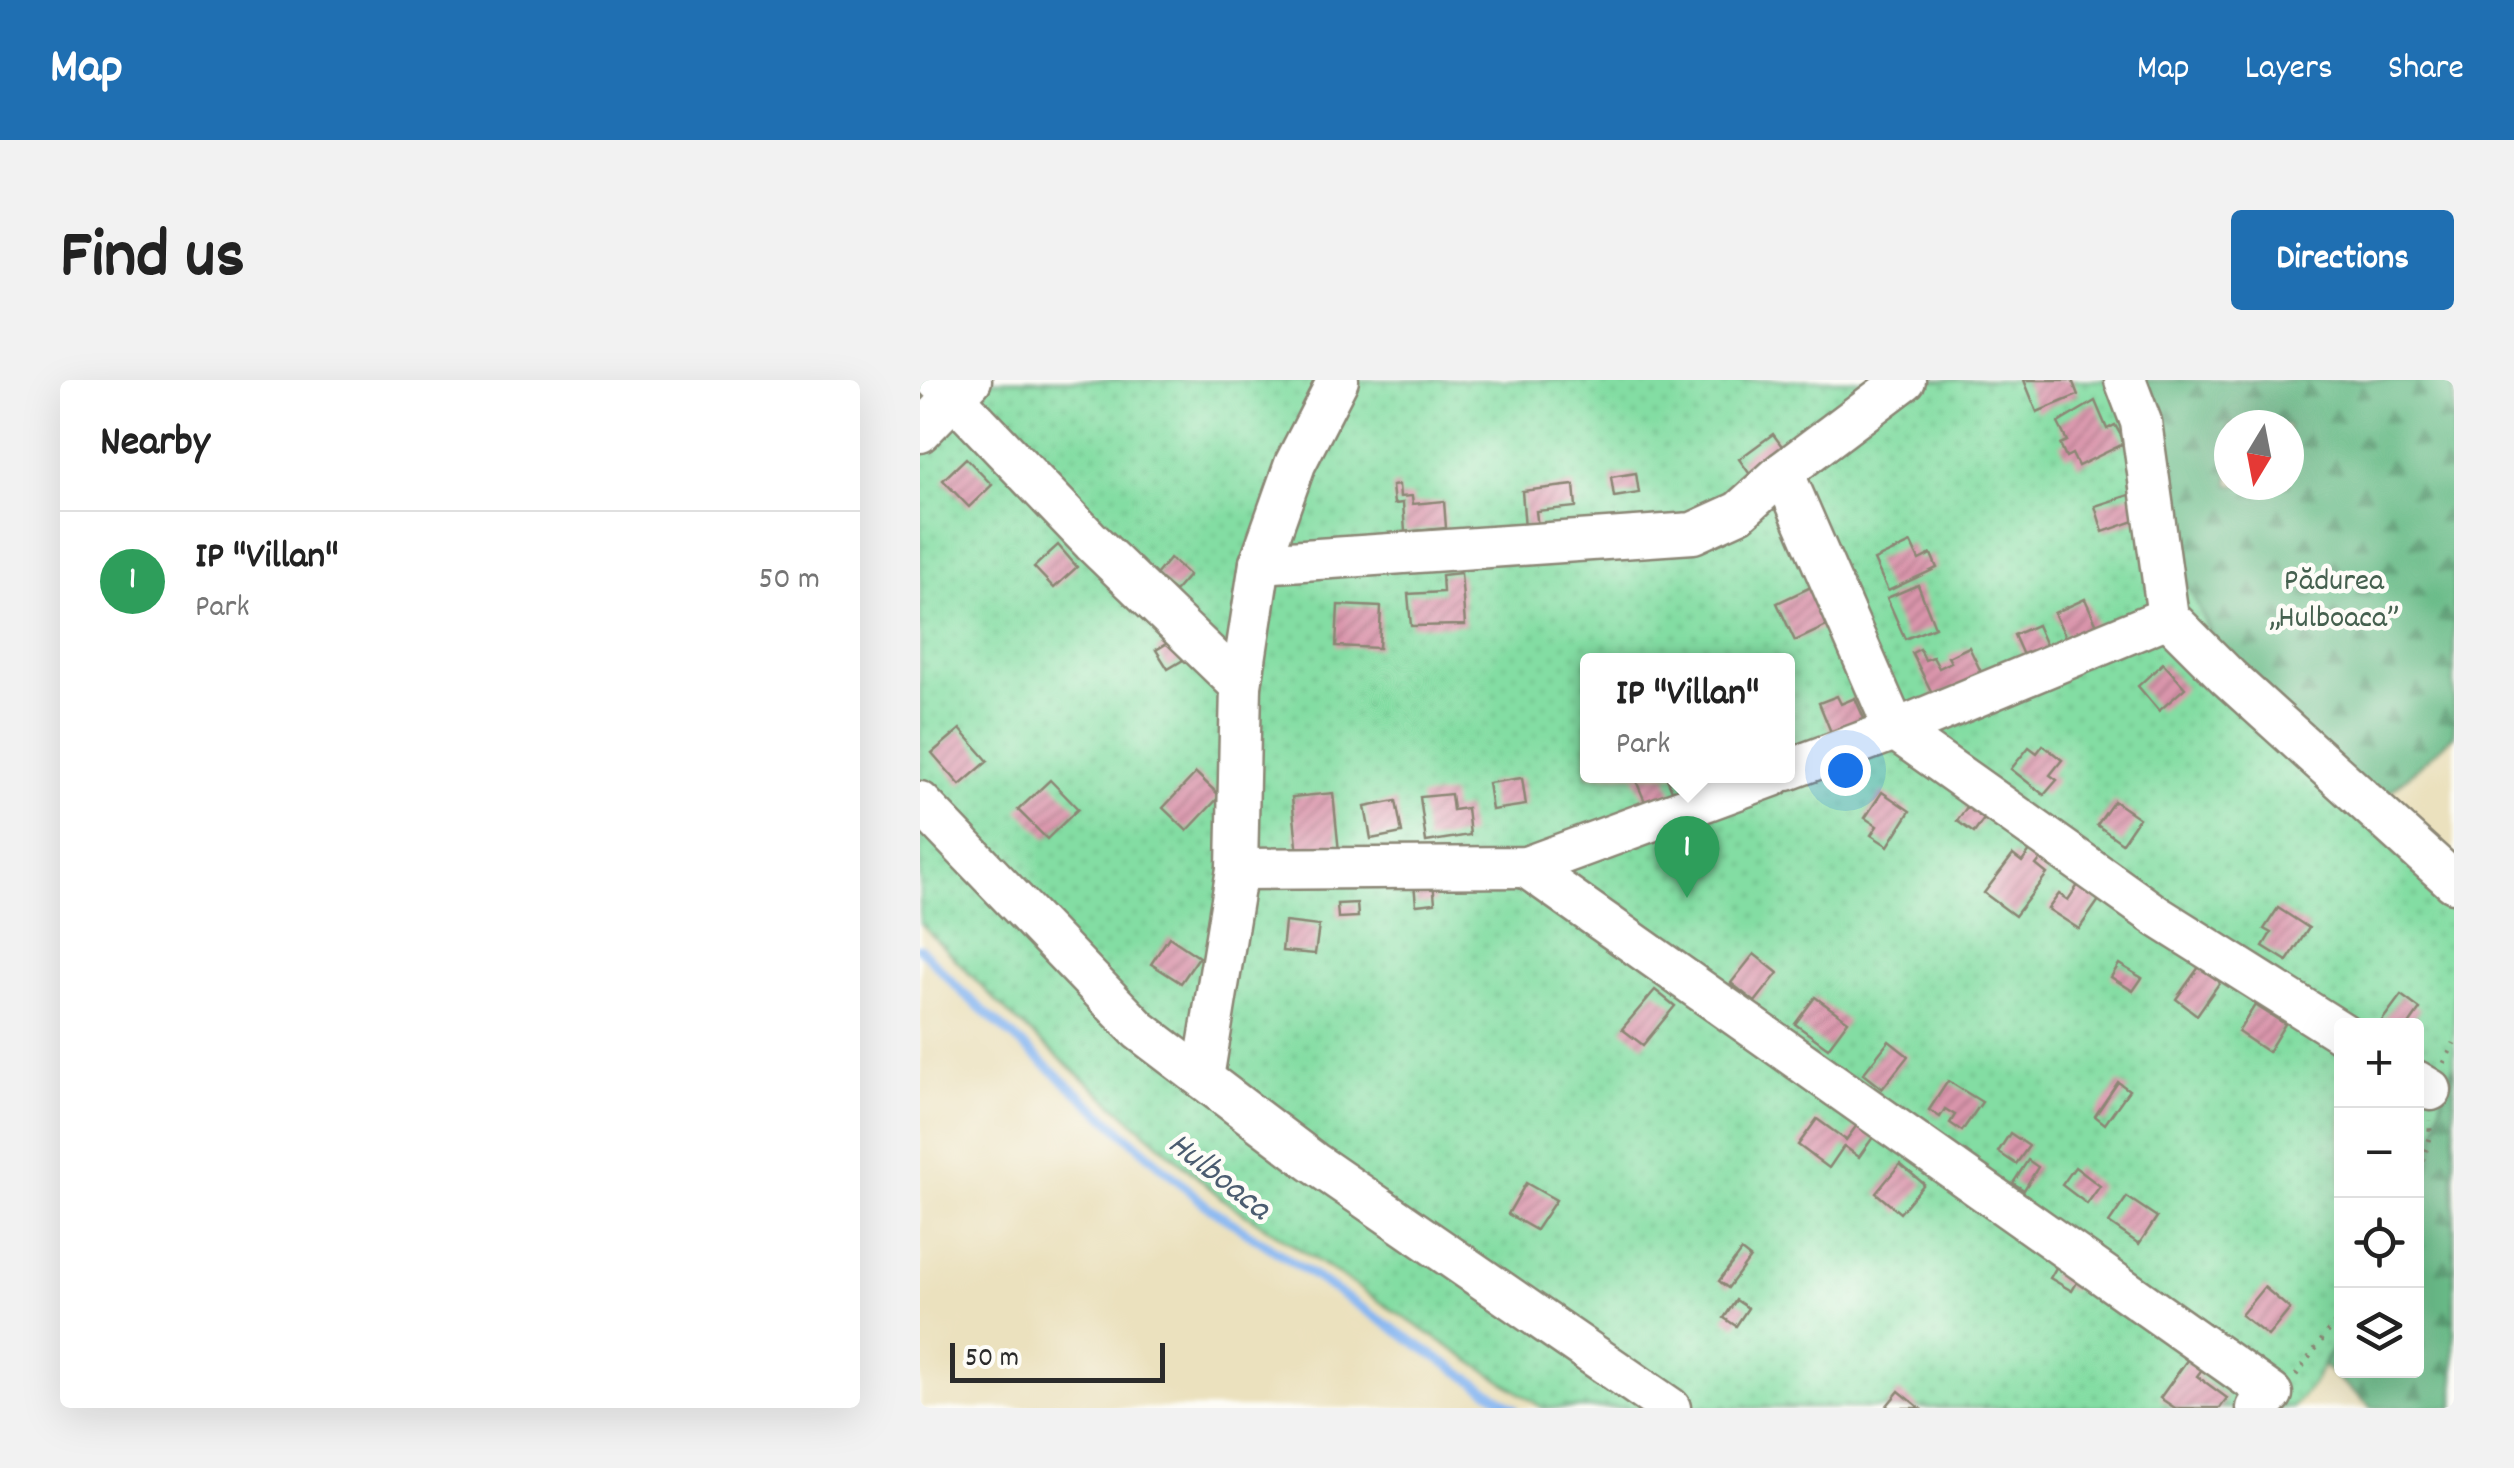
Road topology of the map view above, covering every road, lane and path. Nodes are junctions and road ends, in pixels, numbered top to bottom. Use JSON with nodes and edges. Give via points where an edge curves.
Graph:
{"nodes":[{"id":1,"x":1337,"y":380,"type":"edge"},
{"id":2,"x":1905,"y":380,"type":"edge"},
{"id":3,"x":2125,"y":380,"type":"edge"},
{"id":4,"x":954,"y":386,"type":"edge"},
{"id":5,"x":920,"y":432,"type":"edge"},
{"id":6,"x":1783,"y":472,"type":"junction"},
{"id":7,"x":1260,"y":563,"type":"junction"},
{"id":8,"x":2168,"y":616,"type":"junction"},
{"id":9,"x":1241,"y":686,"type":"junction"},
{"id":10,"x":1896,"y":730,"type":"junction"},
{"id":11,"x":1795,"y":767,"type":"edge"},
{"id":12,"x":1754,"y":783,"type":"edge"},
{"id":13,"x":920,"y":802,"type":"edge"},
{"id":14,"x":1237,"y":868,"type":"junction"},
{"id":15,"x":1526,"y":868,"type":"junction"},
{"id":16,"x":2454,"y":882,"type":"edge"},
{"id":17,"x":2334,"y":1028,"type":"edge"},
{"id":18,"x":1203,"y":1078,"type":"junction"},
{"id":19,"x":2334,"y":1324,"type":"edge"},
{"id":20,"x":2264,"y":1401,"type":"edge"},
{"id":21,"x":1670,"y":1408,"type":"edge"}],
"edges":[{"from":1,"to":7,"type":"street","via":[[1294,464]]},
{"from":2,"to":6,"type":"street"},
{"from":3,"to":8,"type":"street","via":[[2141,422]]},
{"from":4,"to":5,"type":"street"},
{"from":4,"to":9,"type":"street","via":[[1092,542]]},
{"from":6,"to":7,"type":"street","via":[[1739,512],[1692,533]]},
{"from":6,"to":10,"type":"street"},
{"from":7,"to":9,"type":"street"},
{"from":8,"to":10,"type":"street"},
{"from":8,"to":16,"type":"street"},
{"from":9,"to":14,"type":"street"},
{"from":10,"to":11,"type":"street"},
{"from":10,"to":17,"type":"street","via":[[2158,917]]},
{"from":12,"to":15,"type":"street"},
{"from":13,"to":18,"type":"street","via":[[1140,1030]]},
{"from":14,"to":15,"type":"street"},
{"from":14,"to":18,"type":"street"},
{"from":15,"to":20,"type":"street"},
{"from":18,"to":21,"type":"street","via":[[1312,1162]]},
{"from":19,"to":20,"type":"path","via":[[2292,1380]]}]}
